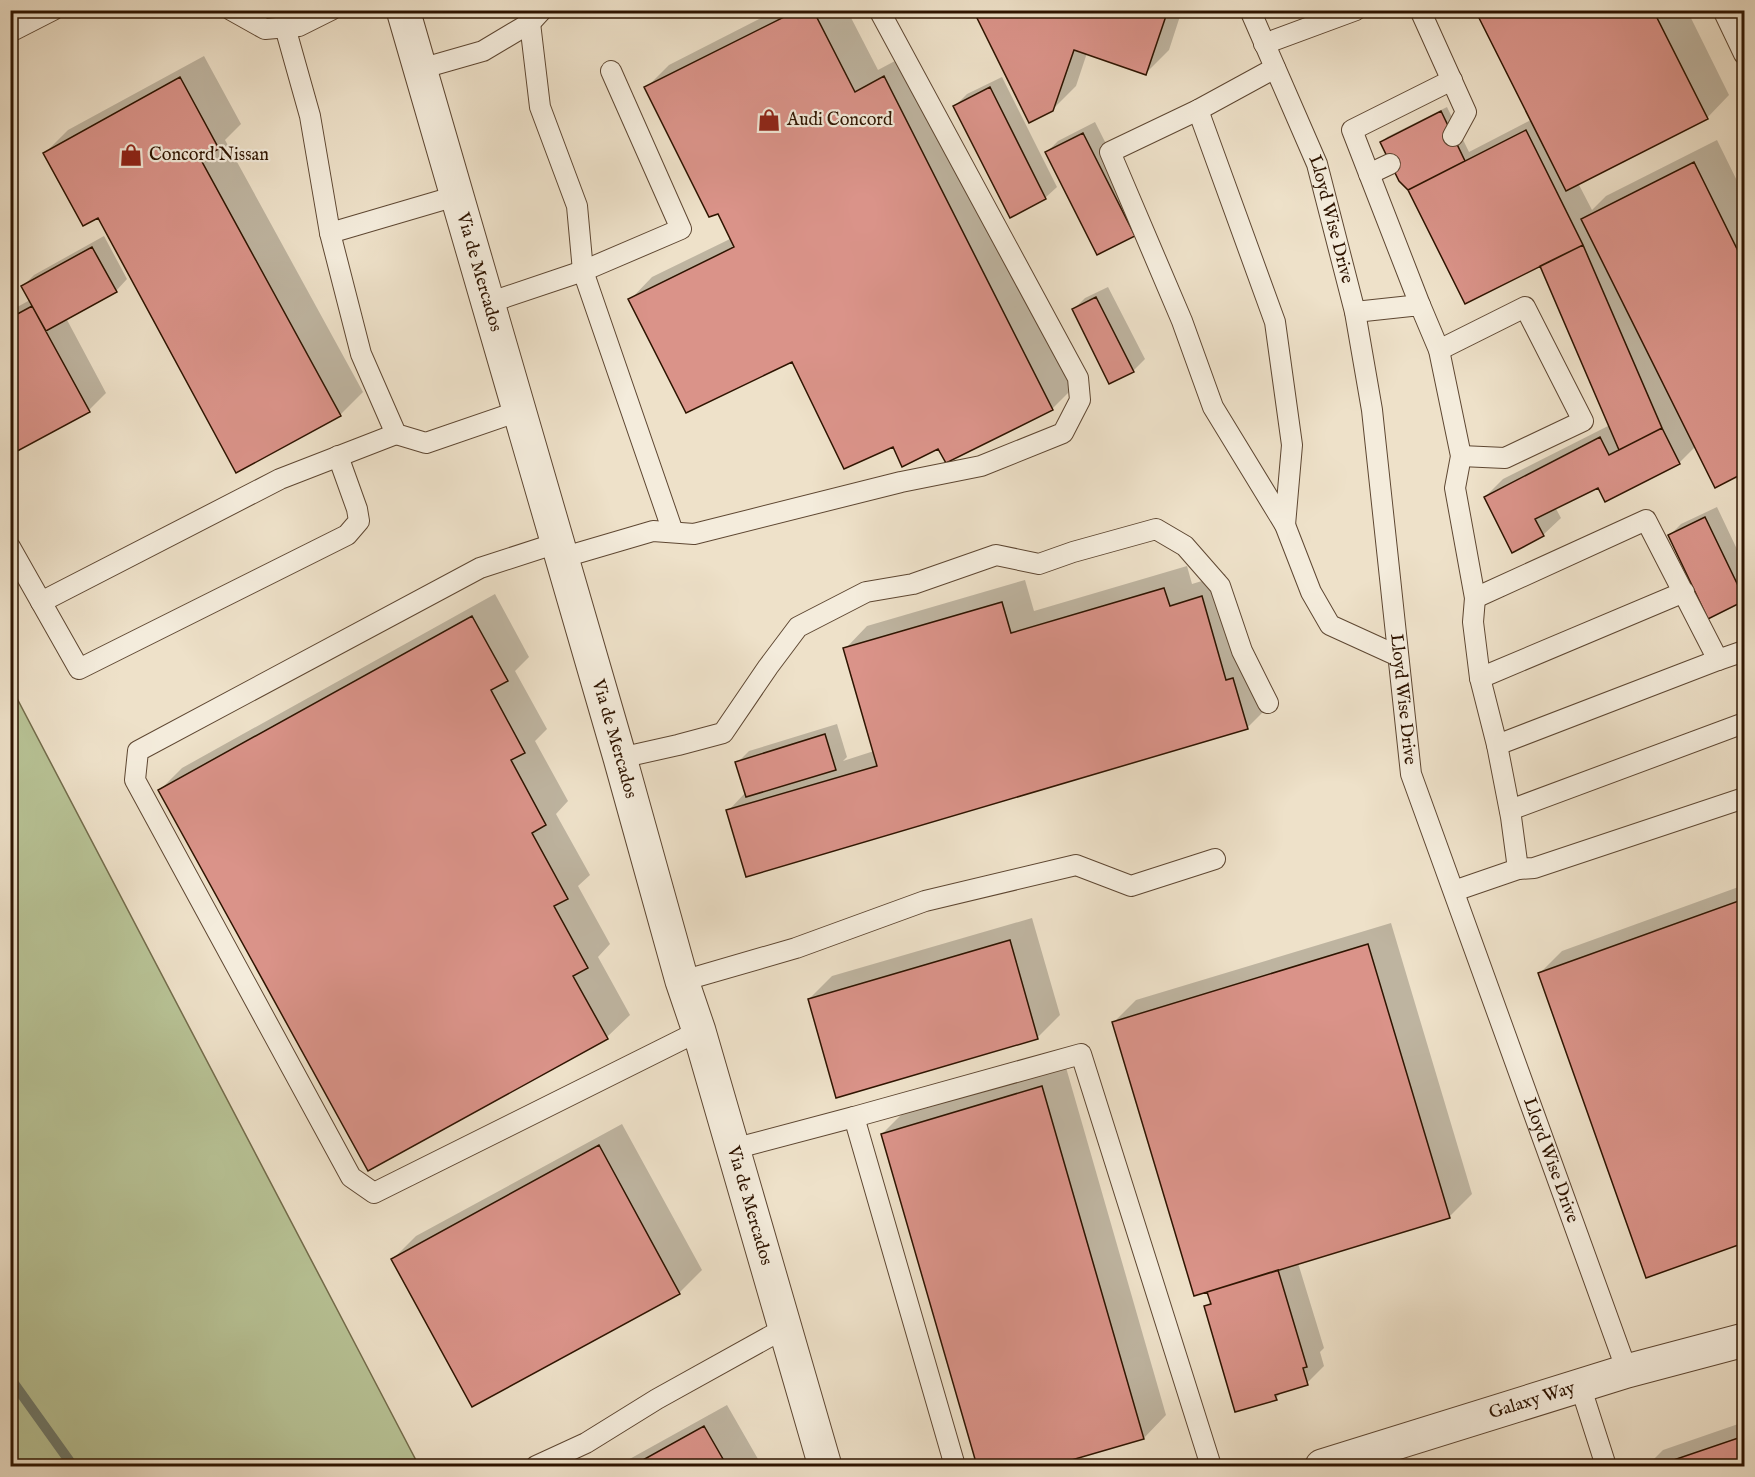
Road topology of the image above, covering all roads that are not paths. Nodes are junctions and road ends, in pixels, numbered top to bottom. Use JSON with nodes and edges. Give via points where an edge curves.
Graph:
{"nodes":[{"id":1,"x":53,"y":10,"type":"edge"},
{"id":2,"x":231,"y":10,"type":"edge"},
{"id":3,"x":331,"y":10,"type":"edge"},
{"id":4,"x":403,"y":10,"type":"edge"},
{"id":5,"x":879,"y":10,"type":"edge"},
{"id":6,"x":1250,"y":10,"type":"edge"},
{"id":7,"x":1356,"y":10,"type":"edge"},
{"id":8,"x":1420,"y":10,"type":"edge"},
{"id":9,"x":1723,"y":10,"type":"edge"},
{"id":10,"x":532,"y":15,"type":"edge"},
{"id":11,"x":285,"y":27,"type":"junction"},
{"id":12,"x":10,"y":32,"type":"edge"},
{"id":13,"x":1264,"y":44,"type":"junction"},
{"id":14,"x":1744,"y":54,"type":"edge"},
{"id":15,"x":1275,"y":68,"type":"junction"},
{"id":16,"x":420,"y":69,"type":"junction"},
{"id":17,"x":611,"y":71,"type":"dead end"},
{"id":18,"x":1452,"y":80,"type":"junction"},
{"id":19,"x":1198,"y":110,"type":"junction"},
{"id":20,"x":1453,"y":136,"type":"dead end"},
{"id":21,"x":1390,"y":164,"type":"dead end"},
{"id":22,"x":1369,"y":174,"type":"junction"},
{"id":23,"x":456,"y":195,"type":"junction"},
{"id":24,"x":330,"y":233,"type":"junction"},
{"id":25,"x":583,"y":271,"type":"junction"},
{"id":26,"x":488,"y":303,"type":"junction"},
{"id":27,"x":1420,"y":305,"type":"junction"},
{"id":28,"x":1355,"y":312,"type":"junction"},
{"id":29,"x":1439,"y":350,"type":"junction"},
{"id":30,"x":519,"y":411,"type":"junction"},
{"id":31,"x":396,"y":434,"type":"junction"},
{"id":32,"x":338,"y":456,"type":"junction"},
{"id":33,"x":1461,"y":456,"type":"junction"},
{"id":34,"x":1285,"y":525,"type":"junction"},
{"id":35,"x":673,"y":532,"type":"junction"},
{"id":36,"x":10,"y":547,"type":"edge"},
{"id":37,"x":559,"y":550,"type":"junction"},
{"id":38,"x":1684,"y":592,"type":"junction"},
{"id":39,"x":1475,"y":598,"type":"junction"},
{"id":40,"x":41,"y":602,"type":"junction"},
{"id":41,"x":1744,"y":653,"type":"edge"},
{"id":42,"x":1398,"y":656,"type":"junction"},
{"id":43,"x":1718,"y":660,"type":"junction"},
{"id":44,"x":1480,"y":678,"type":"junction"},
{"id":45,"x":1269,"y":703,"type":"dead end"},
{"id":46,"x":1744,"y":723,"type":"edge"},
{"id":47,"x":1497,"y":745,"type":"junction"},
{"id":48,"x":620,"y":758,"type":"junction"},
{"id":49,"x":1744,"y":798,"type":"edge"},
{"id":50,"x":1510,"y":810,"type":"junction"},
{"id":51,"x":1215,"y":859,"type":"dead end"},
{"id":52,"x":1518,"y":869,"type":"junction"},
{"id":53,"x":1454,"y":891,"type":"junction"},
{"id":54,"x":682,"y":981,"type":"junction"},
{"id":55,"x":699,"y":1031,"type":"junction"},
{"id":56,"x":854,"y":1117,"type":"junction"},
{"id":57,"x":733,"y":1149,"type":"junction"},
{"id":58,"x":785,"y":1328,"type":"junction"},
{"id":59,"x":1744,"y":1340,"type":"edge"},
{"id":60,"x":1627,"y":1371,"type":"junction"},
{"id":61,"x":1581,"y":1385,"type":"junction"},
{"id":62,"x":1376,"y":1458,"type":"edge"},
{"id":63,"x":536,"y":1467,"type":"edge"},
{"id":64,"x":825,"y":1467,"type":"edge"},
{"id":65,"x":955,"y":1467,"type":"edge"},
{"id":66,"x":1211,"y":1467,"type":"edge"},
{"id":67,"x":1322,"y":1467,"type":"edge"},
{"id":68,"x":1606,"y":1467,"type":"edge"}],
"edges":[{"from":1,"to":12,"type":"lane"},
{"from":2,"to":11,"type":"lane","via":[[265,28]]},
{"from":3,"to":11,"type":"lane","via":[[299,26]]},
{"from":4,"to":16,"type":"street","name":"Via de Mercados"},
{"from":5,"to":35,"type":"lane","via":[[1078,378],[1080,400],[1063,433],[981,466],[694,534]]},
{"from":6,"to":13,"type":"lane","name":"Lloyd Wise Drive"},
{"from":7,"to":13,"type":"lane"},
{"from":8,"to":18,"type":"lane"},
{"from":9,"to":14,"type":"lane"},
{"from":10,"to":16,"type":"lane","via":[[483,51]]},
{"from":10,"to":25,"type":"lane","via":[[540,107],[577,206]]},
{"from":11,"to":24,"type":"lane","via":[[310,116]]},
{"from":13,"to":15,"type":"lane","name":"Lloyd Wise Drive"},
{"from":15,"to":19,"type":"lane"},
{"from":15,"to":28,"type":"lane","name":"Lloyd Wise Drive","via":[[1317,164]]},
{"from":16,"to":23,"type":"street","name":"Via de Mercados"},
{"from":17,"to":25,"type":"lane","via":[[681,229]]},
{"from":18,"to":20,"type":"lane","via":[[1466,112]]},
{"from":18,"to":22,"type":"lane","via":[[1352,130]]},
{"from":19,"to":34,"type":"lane","via":[[1275,322],[1292,445]]},
{"from":19,"to":34,"type":"lane","via":[[1110,152],[1182,321],[1213,407]]},
{"from":21,"to":22,"type":"lane"},
{"from":22,"to":27,"type":"lane"},
{"from":23,"to":24,"type":"lane"},
{"from":23,"to":26,"type":"street","name":"Via de Mercados"},
{"from":24,"to":31,"type":"lane","via":[[361,354]]},
{"from":25,"to":26,"type":"lane"},
{"from":25,"to":35,"type":"lane"},
{"from":26,"to":30,"type":"street","name":"Via de Mercados"},
{"from":27,"to":28,"type":"lane"},
{"from":27,"to":29,"type":"lane"},
{"from":28,"to":42,"type":"lane","name":"Lloyd Wise Drive","via":[[1372,410]]},
{"from":29,"to":33,"type":"lane"},
{"from":29,"to":33,"type":"lane","via":[[1525,307],[1583,421],[1505,458]]},
{"from":30,"to":31,"type":"lane","via":[[426,443]]},
{"from":30,"to":37,"type":"street","name":"Via de Mercados"},
{"from":31,"to":32,"type":"lane"},
{"from":32,"to":40,"type":"lane","via":[[280,479]]},
{"from":32,"to":40,"type":"lane","via":[[359,521],[347,535],[79,669]]},
{"from":33,"to":39,"type":"lane","via":[[1455,488]]},
{"from":34,"to":42,"type":"lane","via":[[1311,592],[1330,625]]},
{"from":35,"to":37,"type":"lane","via":[[652,531]]},
{"from":36,"to":40,"type":"lane"},
{"from":37,"to":48,"type":"street","name":"Via de Mercados"},
{"from":37,"to":55,"type":"lane","via":[[480,568],[138,751],[135,780],[351,1177],[374,1193]]},
{"from":38,"to":39,"type":"lane","via":[[1646,520]]},
{"from":38,"to":43,"type":"lane"},
{"from":38,"to":44,"type":"lane"},
{"from":39,"to":44,"type":"lane","via":[[1473,622]]},
{"from":41,"to":43,"type":"lane"},
{"from":42,"to":53,"type":"lane","name":"Lloyd Wise Drive","via":[[1411,774]]},
{"from":43,"to":47,"type":"lane"},
{"from":44,"to":47,"type":"lane"},
{"from":45,"to":48,"type":"lane","via":[[1242,651],[1220,586],[1185,546],[1156,529],[1039,564],[996,555],[913,584],[866,592],[798,627],[723,733]]},
{"from":46,"to":50,"type":"lane"},
{"from":47,"to":50,"type":"lane"},
{"from":48,"to":54,"type":"street","name":"Via de Mercados"},
{"from":49,"to":52,"type":"lane","via":[[1534,868]]},
{"from":50,"to":52,"type":"lane"},
{"from":51,"to":54,"type":"lane","via":[[1131,886],[1076,866],[925,901],[796,948]]},
{"from":52,"to":53,"type":"lane"},
{"from":53,"to":60,"type":"lane","name":"Lloyd Wise Drive"},
{"from":54,"to":55,"type":"street","name":"Via de Mercados"},
{"from":55,"to":57,"type":"street","name":"Via de Mercados"},
{"from":56,"to":57,"type":"lane"},
{"from":56,"to":65,"type":"lane"},
{"from":56,"to":66,"type":"lane","via":[[1081,1054]]},
{"from":57,"to":58,"type":"street","name":"Via de Mercados"},
{"from":58,"to":63,"type":"lane","via":[[586,1443]]},
{"from":58,"to":64,"type":"street","name":"Via de Mercados"},
{"from":59,"to":60,"type":"street","name":"Galaxy Way"},
{"from":60,"to":61,"type":"street","name":"Galaxy Way"},
{"from":61,"to":62,"type":"street","name":"Galaxy Way"},
{"from":61,"to":68,"type":"lane"},
{"from":62,"to":67,"type":"street","name":"Galaxy Way"}]}
